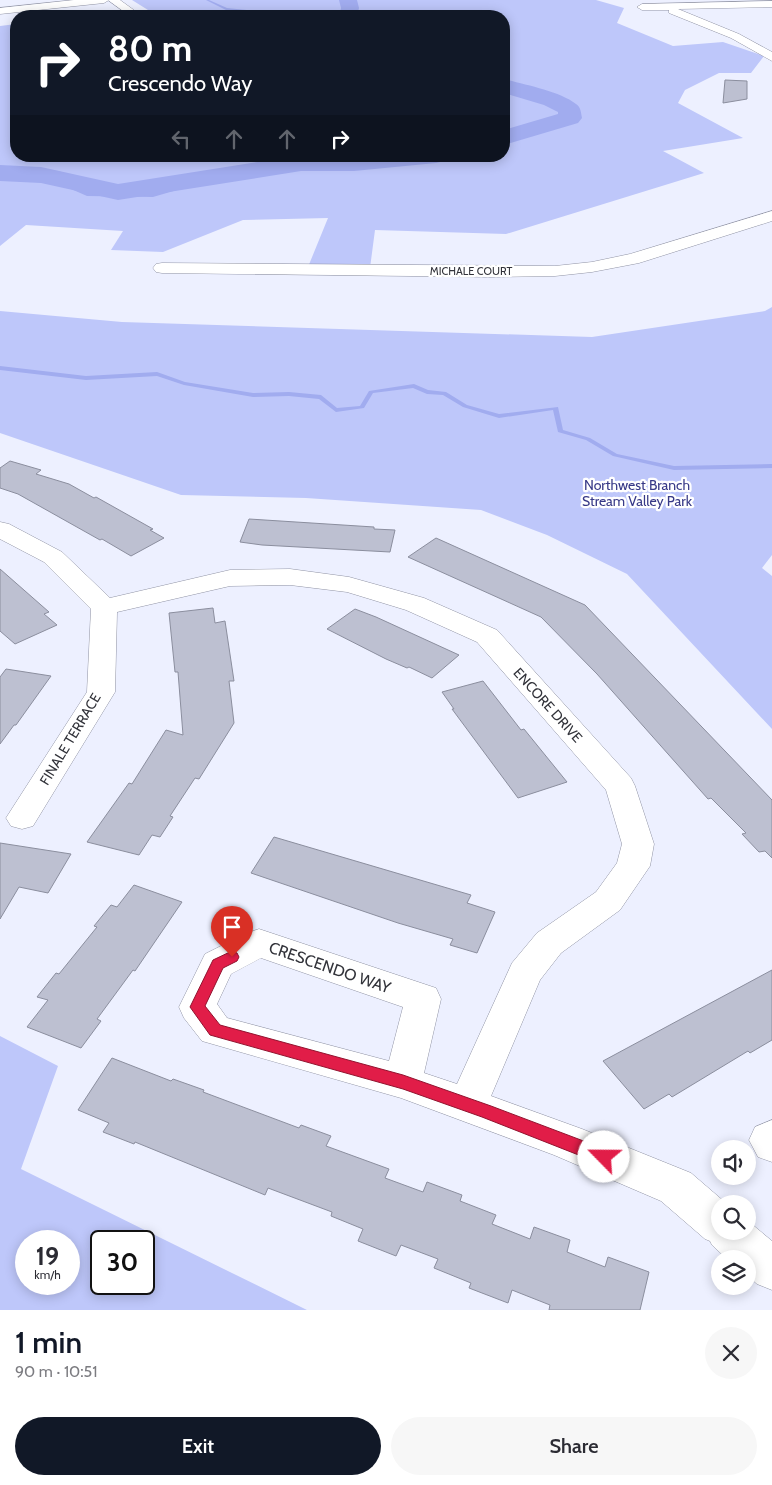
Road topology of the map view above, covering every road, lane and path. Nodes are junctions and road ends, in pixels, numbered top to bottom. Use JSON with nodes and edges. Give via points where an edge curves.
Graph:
{"nodes":[{"id":1,"x":104,"y":0,"type":"edge"},
{"id":2,"x":113,"y":0,"type":"edge"},
{"id":3,"x":772,"y":4,"type":"edge"},
{"id":4,"x":642,"y":7,"type":"dead end"},
{"id":5,"x":662,"y":7,"type":"junction"},
{"id":6,"x":128,"y":10,"type":"edge"},
{"id":7,"x":0,"y":11,"type":"edge"},
{"id":8,"x":772,"y":57,"type":"edge"},
{"id":9,"x":772,"y":216,"type":"edge"},
{"id":10,"x":162,"y":268,"type":"dead end"},
{"id":11,"x":0,"y":529,"type":"edge"},
{"id":12,"x":104,"y":607,"type":"junction"},
{"id":13,"x":22,"y":818,"type":"dead end"},
{"id":14,"x":403,"y":1082,"type":"junction"},
{"id":15,"x":468,"y":1104,"type":"junction"},
{"id":16,"x":772,"y":1138,"type":"edge"},
{"id":17,"x":772,"y":1144,"type":"edge"},
{"id":18,"x":711,"y":1217,"type":"edge"},
{"id":19,"x":737,"y":1240,"type":"edge"},
{"id":20,"x":772,"y":1270,"type":"edge"}],
"edges":[{"from":1,"to":7,"type":"street"},
{"from":2,"to":6,"type":"street"},
{"from":3,"to":5,"type":"street"},
{"from":4,"to":5,"type":"street"},
{"from":5,"to":8,"type":"street","via":[[735,36]]},
{"from":9,"to":10,"type":"street","name":"MICHALE COURT","via":[[633,259],[556,271]]},
{"from":11,"to":12,"type":"street","via":[[53,557]]},
{"from":12,"to":13,"type":"street","name":"FINALE TERRACE","via":[[100,692]]},
{"from":12,"to":15,"type":"street","name":"ENCORE DRIVE","via":[[230,578],[290,577],[349,585],[415,604],[487,636],[620,786],[638,844],[633,866],[608,901],[549,942],[524,974]]},
{"from":14,"to":14,"type":"street","name":"CRESCENDO WAY","via":[[423,999],[259,943],[218,964],[197,1007],[215,1030]]},
{"from":14,"to":15,"type":"street","name":"CRESCENDO WAY"},
{"from":15,"to":18,"type":"street","name":"CRESCENDO WAY","via":[[676,1187]]},
{"from":16,"to":17,"type":"street","via":[[769,1140]]},
{"from":19,"to":20,"type":"street"}]}
